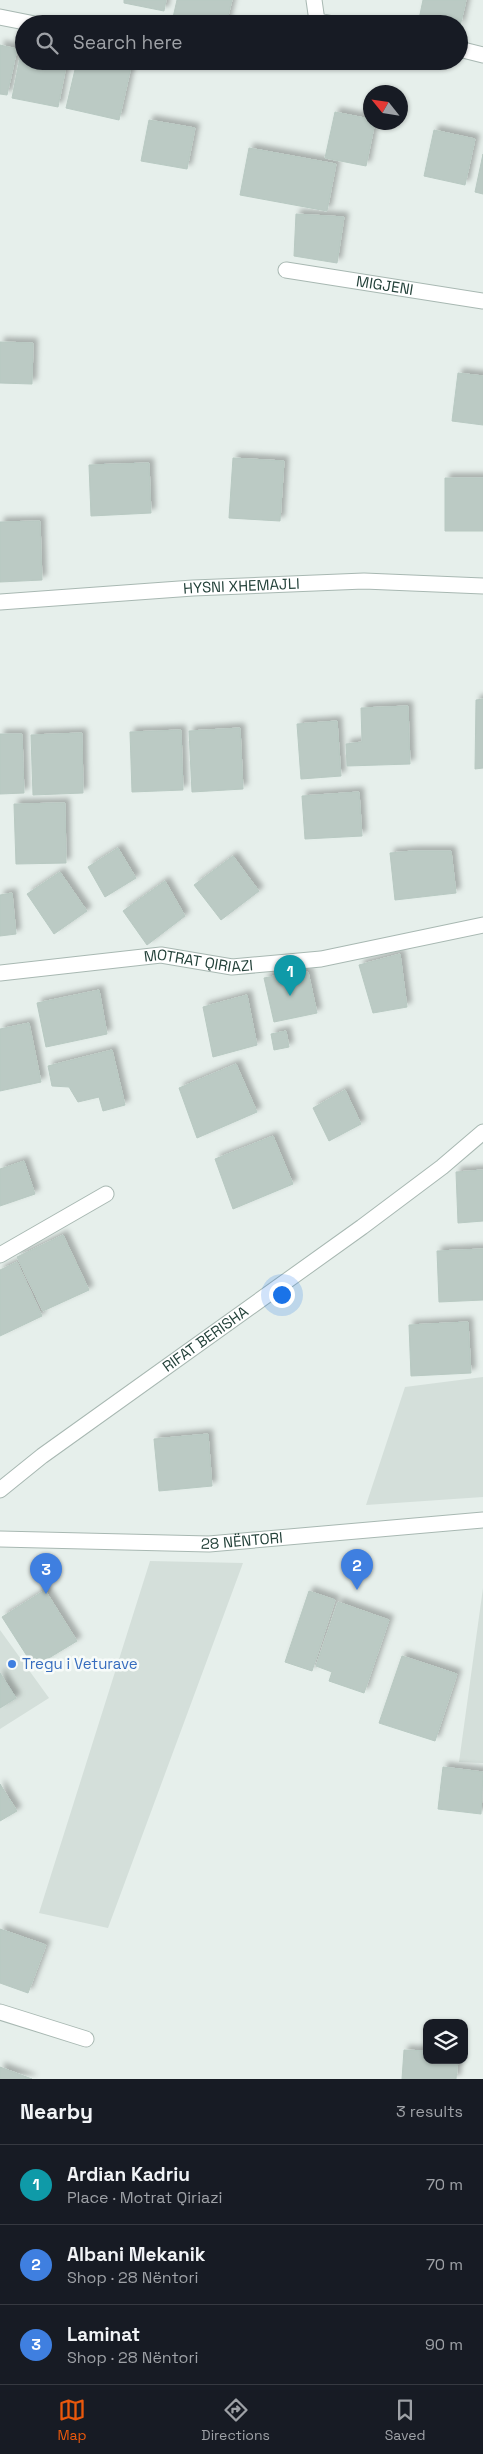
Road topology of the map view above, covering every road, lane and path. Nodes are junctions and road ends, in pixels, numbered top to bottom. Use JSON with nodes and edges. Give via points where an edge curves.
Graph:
{"nodes":[{"id":1,"x":314,"y":0,"type":"edge"},
{"id":2,"x":315,"y":15,"type":"edge"},
{"id":3,"x":0,"y":17,"type":"edge"},
{"id":4,"x":15,"y":20,"type":"edge"},
{"id":5,"x":468,"y":51,"type":"edge"},
{"id":6,"x":483,"y":55,"type":"edge"},
{"id":7,"x":286,"y":270,"type":"dead end"},
{"id":8,"x":483,"y":301,"type":"edge"},
{"id":9,"x":483,"y":586,"type":"edge"},
{"id":10,"x":0,"y":602,"type":"edge"},
{"id":11,"x":483,"y":925,"type":"edge"},
{"id":12,"x":0,"y":974,"type":"edge"},
{"id":13,"x":483,"y":1132,"type":"edge"},
{"id":14,"x":106,"y":1194,"type":"dead end"},
{"id":15,"x":0,"y":1255,"type":"edge"},
{"id":16,"x":0,"y":1490,"type":"edge"},
{"id":17,"x":483,"y":1520,"type":"edge"},
{"id":18,"x":0,"y":1539,"type":"edge"},
{"id":19,"x":0,"y":2012,"type":"edge"},
{"id":20,"x":86,"y":2039,"type":"dead end"}],
"edges":[{"from":1,"to":2,"type":"street"},
{"from":3,"to":4,"type":"street"},
{"from":5,"to":6,"type":"street"},
{"from":7,"to":8,"type":"street","name":"MIGJENI"},
{"from":9,"to":10,"type":"street","name":"HYSNI XHEMAJLI","via":[[364,581],[193,588]]},
{"from":11,"to":12,"type":"street","name":"MOTRAT QIRIAZI","via":[[321,959],[232,967],[161,955]]},
{"from":13,"to":16,"type":"street","name":"RIFAT BERISHA","via":[[362,1228],[42,1456]]},
{"from":14,"to":15,"type":"street"},
{"from":17,"to":18,"type":"street","name":"28 NËNTORI","via":[[209,1544]]},
{"from":19,"to":20,"type":"street"}]}
